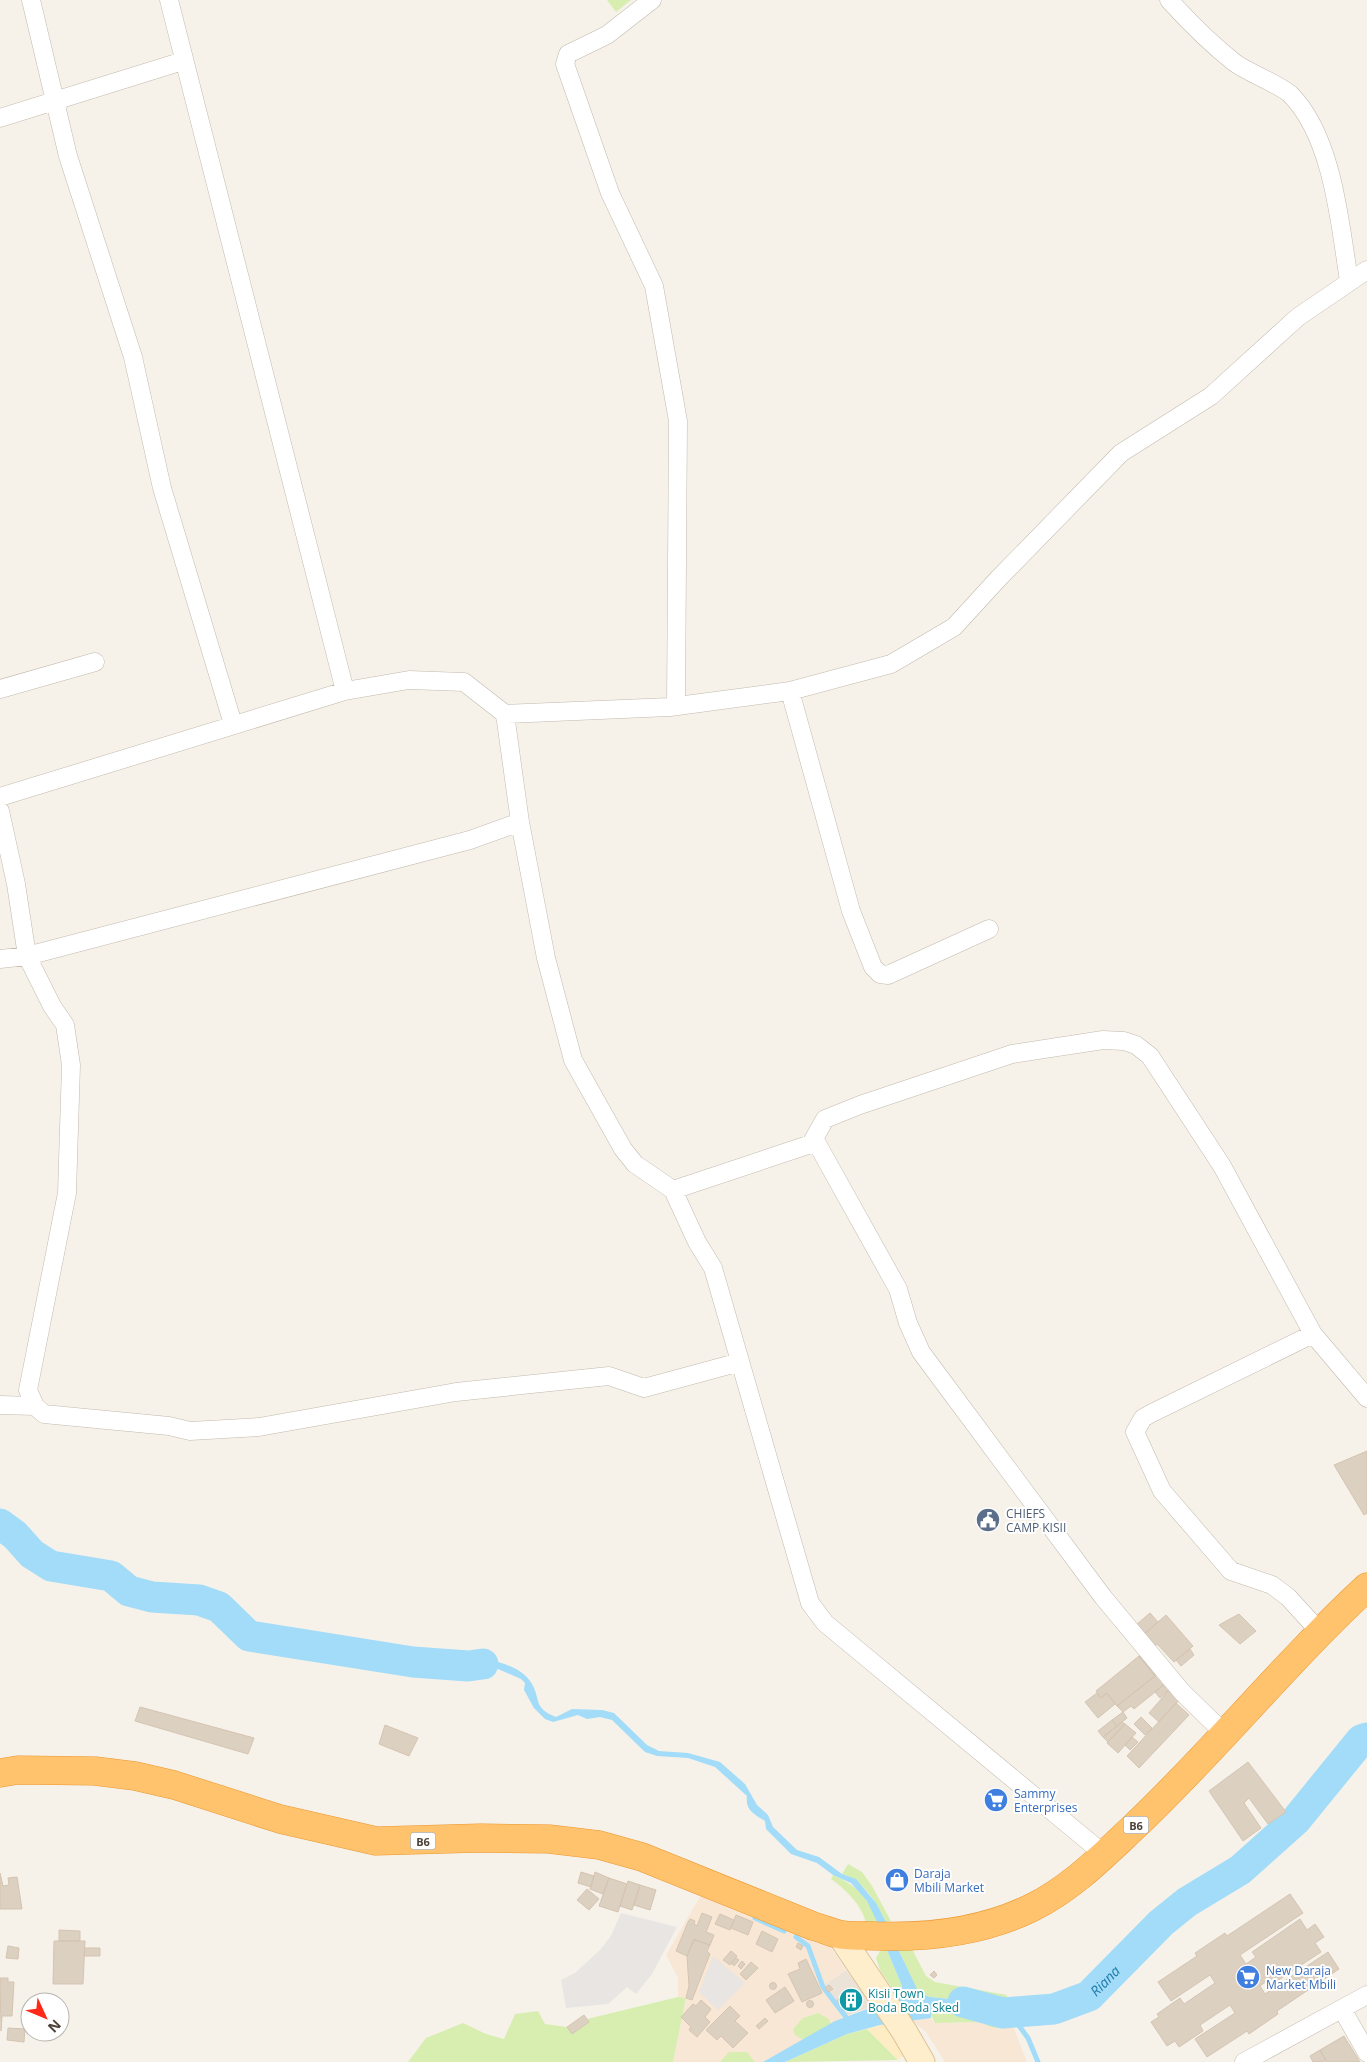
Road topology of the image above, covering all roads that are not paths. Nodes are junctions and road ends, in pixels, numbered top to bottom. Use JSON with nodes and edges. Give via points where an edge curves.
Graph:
{"nodes":[{"id":1,"x":31,"y":0,"type":"edge"},
{"id":2,"x":169,"y":0,"type":"edge"},
{"id":3,"x":652,"y":0,"type":"edge"},
{"id":4,"x":1169,"y":0,"type":"edge"},
{"id":5,"x":184,"y":61,"type":"junction"},
{"id":6,"x":54,"y":100,"type":"junction"},
{"id":7,"x":0,"y":118,"type":"edge"},
{"id":8,"x":1367,"y":270,"type":"edge"},
{"id":9,"x":1350,"y":281,"type":"junction"},
{"id":10,"x":94,"y":662,"type":"dead end"},
{"id":11,"x":0,"y":689,"type":"edge"},
{"id":12,"x":345,"y":691,"type":"junction"},
{"id":13,"x":790,"y":691,"type":"junction"},
{"id":14,"x":676,"y":706,"type":"junction"},
{"id":15,"x":505,"y":714,"type":"junction"},
{"id":16,"x":233,"y":724,"type":"junction"},
{"id":17,"x":0,"y":797,"type":"edge"},
{"id":18,"x":0,"y":811,"type":"edge"},
{"id":19,"x":520,"y":822,"type":"junction"},
{"id":20,"x":989,"y":929,"type":"dead end"},
{"id":21,"x":27,"y":956,"type":"junction"},
{"id":22,"x":0,"y":959,"type":"edge"},
{"id":23,"x":815,"y":1140,"type":"junction"},
{"id":24,"x":673,"y":1190,"type":"junction"},
{"id":25,"x":1313,"y":1334,"type":"junction"},
{"id":26,"x":740,"y":1362,"type":"junction"},
{"id":27,"x":1367,"y":1398,"type":"edge"},
{"id":28,"x":0,"y":1405,"type":"edge"},
{"id":29,"x":35,"y":1406,"type":"junction"},
{"id":30,"x":1367,"y":1588,"type":"edge"},
{"id":31,"x":1319,"y":1631,"type":"junction"},
{"id":32,"x":1222,"y":1730,"type":"junction"},
{"id":33,"x":0,"y":1773,"type":"edge"},
{"id":34,"x":1105,"y":1855,"type":"junction"},
{"id":35,"x":839,"y":1934,"type":"junction"},
{"id":36,"x":1367,"y":1995,"type":"edge"},
{"id":37,"x":1342,"y":2009,"type":"junction"},
{"id":38,"x":1367,"y":2053,"type":"edge"},
{"id":39,"x":922,"y":2062,"type":"edge"},
{"id":40,"x":1244,"y":2062,"type":"edge"}],
"edges":[{"from":1,"to":6,"type":"street"},
{"from":2,"to":5,"type":"street"},
{"from":3,"to":14,"type":"street","via":[[606,35],[568,54],[565,64],[610,193],[654,286],[678,421]]},
{"from":4,"to":9,"type":"street","via":[[1201,34],[1236,63],[1290,93],[1308,116],[1332,176]]},
{"from":5,"to":6,"type":"street"},
{"from":5,"to":12,"type":"street"},
{"from":6,"to":7,"type":"street"},
{"from":6,"to":16,"type":"street","via":[[68,156],[133,358],[162,488]]},
{"from":8,"to":9,"type":"street"},
{"from":9,"to":13,"type":"street","via":[[1298,317],[1211,396],[1121,453],[954,627],[891,664]]},
{"from":10,"to":11,"type":"street"},
{"from":12,"to":15,"type":"street","via":[[409,680],[464,682]]},
{"from":12,"to":16,"type":"street"},
{"from":13,"to":14,"type":"street"},
{"from":13,"to":20,"type":"street","via":[[851,911],[873,967],[880,974],[894,973]]},
{"from":14,"to":15,"type":"street"},
{"from":15,"to":19,"type":"street"},
{"from":16,"to":17,"type":"street"},
{"from":18,"to":21,"type":"street"},
{"from":19,"to":21,"type":"street","via":[[470,840]]},
{"from":19,"to":24,"type":"street","via":[[546,958],[573,1060],[623,1149],[635,1164]]},
{"from":21,"to":22,"type":"street"},
{"from":21,"to":29,"type":"street","via":[[65,1025],[71,1065],[67,1193],[28,1390]]},
{"from":23,"to":24,"type":"street","via":[[803,1148]]},
{"from":23,"to":25,"type":"street","via":[[825,1119],[1012,1054],[1103,1040],[1136,1044],[1150,1056],[1222,1166]]},
{"from":23,"to":32,"type":"street","via":[[898,1289],[921,1352],[1103,1597],[1182,1692]]},
{"from":24,"to":26,"type":"street","via":[[696,1242],[712,1268]]},
{"from":25,"to":27,"type":"street"},
{"from":25,"to":31,"type":"street","via":[[1152,1413],[1143,1418],[1135,1432],[1162,1491],[1231,1571],[1272,1585],[1288,1597]]},
{"from":26,"to":29,"type":"street","via":[[644,1388],[609,1376],[456,1392],[249,1428],[190,1431],[169,1426],[44,1414]]},
{"from":26,"to":34,"type":"street","via":[[810,1604],[825,1623]]},
{"from":28,"to":29,"type":"street"},
{"from":30,"to":31,"type":"highway","number":"B6"},
{"from":31,"to":32,"type":"highway","number":"B6"},
{"from":32,"to":34,"type":"highway","number":"B6"},
{"from":33,"to":35,"type":"highway","number":"B6","via":[[18,1770],[135,1776],[280,1819],[376,1841],[549,1839],[599,1846],[642,1857]]},
{"from":34,"to":35,"type":"highway","number":"B6","via":[[1056,1893],[1003,1920],[957,1933],[913,1938]]},
{"from":35,"to":39,"type":"main road"},
{"from":36,"to":37,"type":"street"},
{"from":37,"to":38,"type":"street"},
{"from":37,"to":40,"type":"street"}]}
